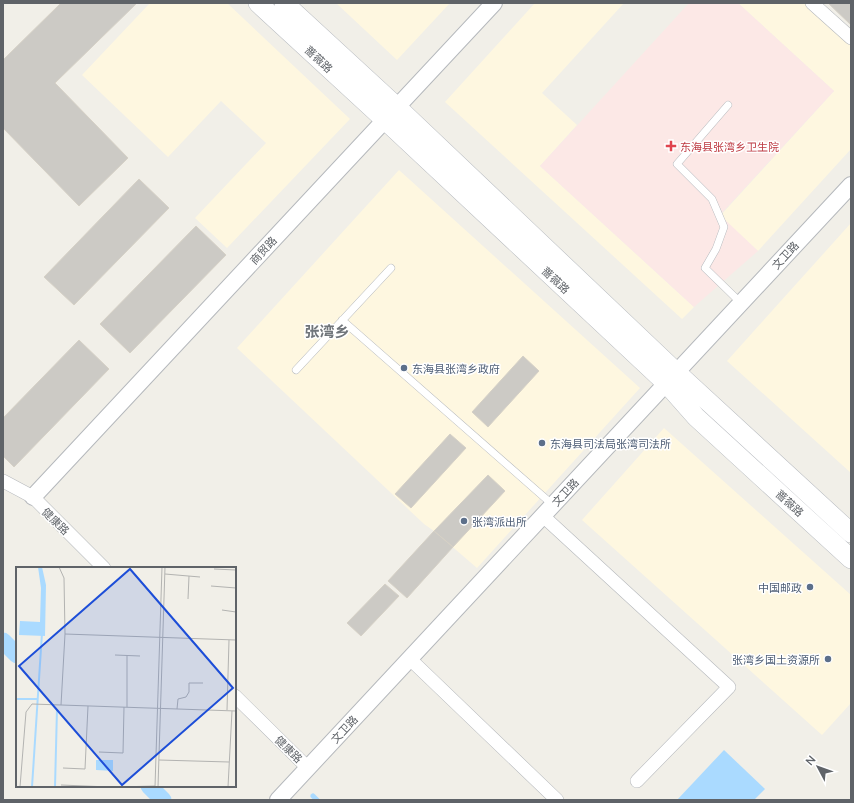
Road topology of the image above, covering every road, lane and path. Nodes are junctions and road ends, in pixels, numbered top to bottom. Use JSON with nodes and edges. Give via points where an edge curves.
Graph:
{"nodes":[{"id":1,"x":258,"y":3,"type":"edge"},
{"id":2,"x":284,"y":3,"type":"edge"},
{"id":3,"x":494,"y":3,"type":"edge"},
{"id":4,"x":812,"y":3,"type":"edge"},
{"id":5,"x":851,"y":38,"type":"edge"},
{"id":6,"x":728,"y":105,"type":"dead end"},
{"id":7,"x":391,"y":113,"type":"junction"},
{"id":8,"x":851,"y":184,"type":"edge"},
{"id":9,"x":391,"y":268,"type":"dead end"},
{"id":10,"x":741,"y":303,"type":"junction"},
{"id":11,"x":342,"y":320,"type":"junction"},
{"id":12,"x":296,"y":370,"type":"dead end"},
{"id":13,"x":671,"y":378,"type":"junction"},
{"id":14,"x":3,"y":481,"type":"edge"},
{"id":15,"x":32,"y":498,"type":"junction"},
{"id":16,"x":548,"y":510,"type":"junction"},
{"id":17,"x":851,"y":533,"type":"edge"},
{"id":18,"x":851,"y":559,"type":"edge"},
{"id":19,"x":103,"y":567,"type":"edge"},
{"id":20,"x":410,"y":659,"type":"junction"},
{"id":21,"x":236,"y":697,"type":"edge"},
{"id":22,"x":308,"y":768,"type":"junction"},
{"id":23,"x":637,"y":781,"type":"dead end"},
{"id":24,"x":278,"y":800,"type":"edge"},
{"id":25,"x":557,"y":800,"type":"edge"}],
"edges":[{"from":1,"to":7,"type":"main road","name":"蔷薇路"},
{"from":2,"to":7,"type":"main road","name":"蔷薇路"},
{"from":3,"to":7,"type":"street","name":"商贸路"},
{"from":4,"to":5,"type":"street"},
{"from":6,"to":10,"type":"lane","via":[[677,164],[712,199],[724,227],[705,268]]},
{"from":7,"to":13,"type":"main road","name":"蔷薇路"},
{"from":7,"to":15,"type":"street","name":"商贸路"},
{"from":8,"to":10,"type":"street","name":"文卫路"},
{"from":9,"to":11,"type":"lane"},
{"from":10,"to":13,"type":"street","name":"文卫路"},
{"from":11,"to":12,"type":"lane"},
{"from":11,"to":16,"type":"lane"},
{"from":13,"to":16,"type":"street","name":"文卫路"},
{"from":13,"to":17,"type":"main road","name":"蔷薇路"},
{"from":13,"to":18,"type":"main road","name":"蔷薇路","via":[[696,418]]},
{"from":14,"to":15,"type":"street","name":"健康路"},
{"from":15,"to":19,"type":"street","name":"健康路"},
{"from":16,"to":20,"type":"street","name":"文卫路"},
{"from":16,"to":23,"type":"street","via":[[729,687]]},
{"from":20,"to":22,"type":"street","name":"文卫路"},
{"from":20,"to":25,"type":"street"},
{"from":21,"to":22,"type":"street","name":"健康路"},
{"from":22,"to":24,"type":"street","name":"文卫路"}]}
